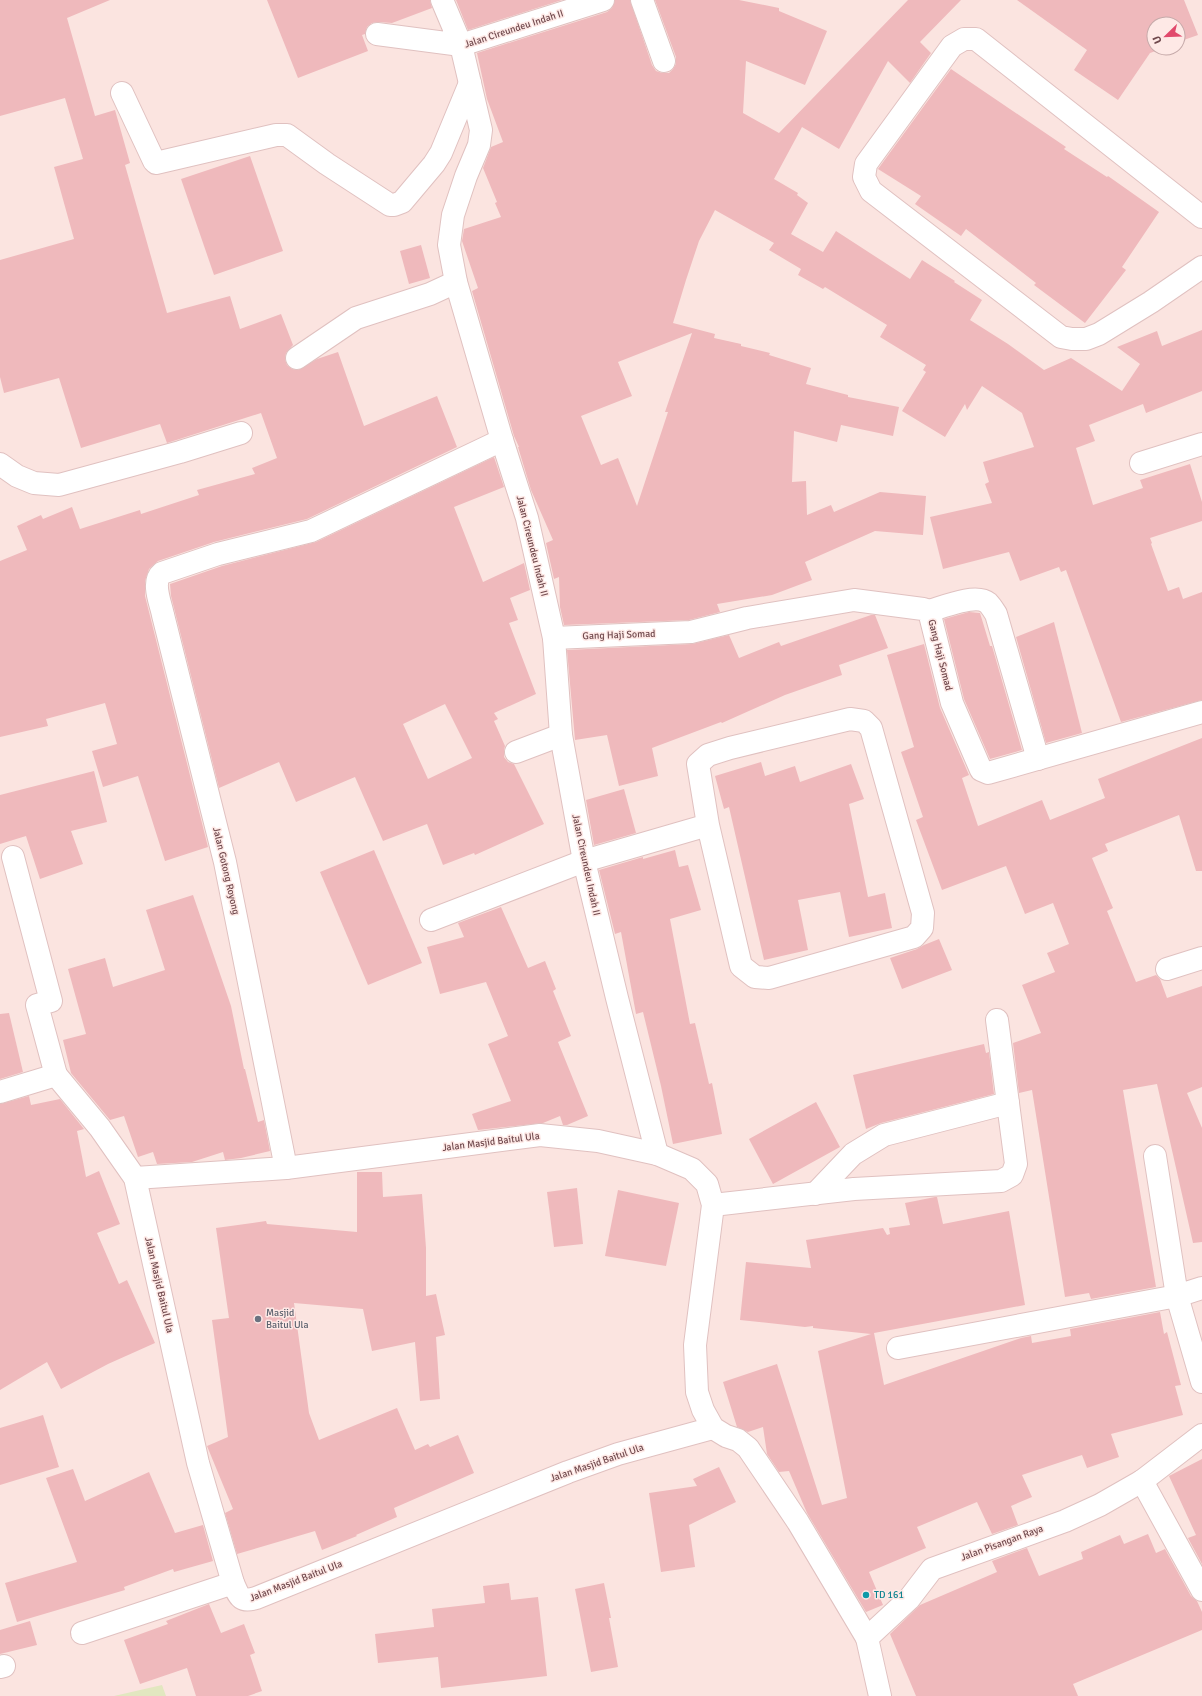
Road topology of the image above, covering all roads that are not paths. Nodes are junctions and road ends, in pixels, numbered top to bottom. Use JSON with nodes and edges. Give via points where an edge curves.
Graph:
{"nodes":[{"id":1,"x":442,"y":0,"type":"edge"},
{"id":2,"x":603,"y":0,"type":"edge"},
{"id":3,"x":642,"y":0,"type":"edge"},
{"id":4,"x":377,"y":34,"type":"dead end"},
{"id":5,"x":461,"y":45,"type":"junction"},
{"id":6,"x":664,"y":61,"type":"dead end"},
{"id":7,"x":470,"y":83,"type":"junction"},
{"id":8,"x":122,"y":93,"type":"dead end"},
{"id":9,"x":1202,"y":217,"type":"edge"},
{"id":10,"x":1202,"y":267,"type":"edge"},
{"id":11,"x":456,"y":282,"type":"junction"},
{"id":12,"x":297,"y":358,"type":"dead end"},
{"id":13,"x":241,"y":433,"type":"dead end"},
{"id":14,"x":502,"y":440,"type":"junction"},
{"id":15,"x":1202,"y":444,"type":"edge"},
{"id":16,"x":1141,"y":463,"type":"dead end"},
{"id":17,"x":0,"y":464,"type":"edge"},
{"id":18,"x":929,"y":612,"type":"junction"},
{"id":19,"x":554,"y":638,"type":"junction"},
{"id":20,"x":1202,"y":712,"type":"edge"},
{"id":21,"x":561,"y":735,"type":"junction"},
{"id":22,"x":516,"y":752,"type":"dead end"},
{"id":23,"x":1038,"y":759,"type":"junction"},
{"id":24,"x":708,"y":825,"type":"junction"},
{"id":25,"x":13,"y":857,"type":"dead end"},
{"id":26,"x":584,"y":861,"type":"junction"},
{"id":27,"x":431,"y":920,"type":"dead end"},
{"id":28,"x":1202,"y":958,"type":"edge"},
{"id":29,"x":1167,"y":969,"type":"dead end"},
{"id":30,"x":997,"y":1020,"type":"dead end"},
{"id":31,"x":56,"y":1075,"type":"junction"},
{"id":32,"x":0,"y":1092,"type":"edge"},
{"id":33,"x":1008,"y":1103,"type":"junction"},
{"id":34,"x":657,"y":1154,"type":"junction"},
{"id":35,"x":1155,"y":1156,"type":"dead end"},
{"id":36,"x":286,"y":1168,"type":"junction"},
{"id":37,"x":135,"y":1178,"type":"junction"},
{"id":38,"x":815,"y":1194,"type":"junction"},
{"id":39,"x":713,"y":1205,"type":"junction"},
{"id":40,"x":1202,"y":1288,"type":"edge"},
{"id":41,"x":1177,"y":1296,"type":"junction"},
{"id":42,"x":898,"y":1348,"type":"dead end"},
{"id":43,"x":1202,"y":1382,"type":"edge"},
{"id":44,"x":713,"y":1428,"type":"junction"},
{"id":45,"x":1202,"y":1435,"type":"edge"},
{"id":46,"x":1142,"y":1480,"type":"junction"},
{"id":47,"x":233,"y":1583,"type":"junction"},
{"id":48,"x":1202,"y":1590,"type":"edge"},
{"id":49,"x":82,"y":1633,"type":"dead end"},
{"id":50,"x":867,"y":1638,"type":"junction"},
{"id":51,"x":880,"y":1696,"type":"edge"}],
"edges":[{"from":1,"to":5,"type":"street"},
{"from":2,"to":5,"type":"street","name":"Jalan Cireundeu Indah II"},
{"from":3,"to":6,"type":"street"},
{"from":4,"to":5,"type":"street"},
{"from":5,"to":7,"type":"street","name":"Jalan Cireundeu Indah II"},
{"from":7,"to":8,"type":"street","via":[[442,153],[402,202],[394,205],[390,205],[287,135],[276,135],[156,163]]},
{"from":7,"to":11,"type":"street","name":"Jalan Cireundeu Indah II","via":[[481,138],[453,215],[449,245]]},
{"from":9,"to":10,"type":"street","via":[[976,39],[964,39],[952,46],[866,164],[864,177],[871,191],[1061,337],[1086,339],[1099,334]]},
{"from":11,"to":12,"type":"street","via":[[430,294],[356,318]]},
{"from":11,"to":14,"type":"street","name":"Jalan Cireundeu Indah II"},
{"from":13,"to":17,"type":"street","via":[[59,485],[34,483],[17,476]]},
{"from":14,"to":19,"type":"street","name":"Jalan Cireundeu Indah II","via":[[527,518]]},
{"from":14,"to":36,"type":"street","name":"Jalan Gotong Royong","via":[[311,531],[218,554],[162,573],[156,582],[225,862]]},
{"from":15,"to":16,"type":"street"},
{"from":18,"to":19,"type":"street","name":"Gang Haji Somad","via":[[923,609],[854,600],[747,618],[691,632]]},
{"from":18,"to":23,"type":"street","name":"Gang Haji Somad","via":[[952,703],[981,770],[988,773]]},
{"from":18,"to":23,"type":"street","via":[[964,600],[988,602],[996,614]]},
{"from":19,"to":21,"type":"street","name":"Jalan Cireundeu Indah II"},
{"from":20,"to":23,"type":"street","name":"Gang Haji Somad"},
{"from":21,"to":22,"type":"street"},
{"from":21,"to":26,"type":"street","name":"Jalan Cireundeu Indah II"},
{"from":24,"to":24,"type":"street","via":[[741,966],[755,977],[769,978],[914,937],[922,928],[923,913],[917,891],[871,728],[864,721],[850,719],[708,755],[698,764]]},
{"from":24,"to":26,"type":"street"},
{"from":25,"to":31,"type":"street","via":[[51,1001],[37,1005]]},
{"from":26,"to":27,"type":"street"},
{"from":26,"to":34,"type":"street","name":"Jalan Cireundeu Indah II"},
{"from":28,"to":29,"type":"street"},
{"from":30,"to":33,"type":"street"},
{"from":31,"to":32,"type":"street"},
{"from":31,"to":37,"type":"street","name":"Jalan Masjid Baitul Ula","via":[[100,1128]]},
{"from":33,"to":38,"type":"street","via":[[884,1135],[853,1154]]},
{"from":33,"to":38,"type":"street","via":[[1016,1164],[1012,1175],[1001,1181],[854,1189]]},
{"from":34,"to":36,"type":"street","name":"Jalan Masjid Baitul Ula","via":[[598,1141],[540,1135]]},
{"from":34,"to":39,"type":"street","name":"Jalan Masjid Baitul Ula","via":[[692,1169],[707,1184]]},
{"from":35,"to":41,"type":"street"},
{"from":36,"to":37,"type":"street","name":"Jalan Masjid Baitul Ula"},
{"from":37,"to":47,"type":"street","name":"Jalan Masjid Baitul Ula","via":[[198,1463]]},
{"from":38,"to":39,"type":"street"},
{"from":39,"to":44,"type":"street","name":"Jalan Masjid Baitul Ula","via":[[695,1345],[697,1392]]},
{"from":40,"to":41,"type":"street"},
{"from":41,"to":42,"type":"street"},
{"from":41,"to":43,"type":"street"},
{"from":44,"to":47,"type":"street","name":"Jalan Masjid Baitul Ula","via":[[618,1454],[568,1472],[248,1600],[239,1597]]},
{"from":44,"to":50,"type":"street","via":[[748,1448],[798,1522]]},
{"from":45,"to":46,"type":"street","name":"Jalan Pisangan Raya"},
{"from":46,"to":48,"type":"street"},
{"from":46,"to":50,"type":"street","name":"Jalan Pisangan Raya","via":[[1100,1506],[1066,1521],[932,1569],[909,1599]]},
{"from":47,"to":49,"type":"street"},
{"from":50,"to":51,"type":"street"}]}
